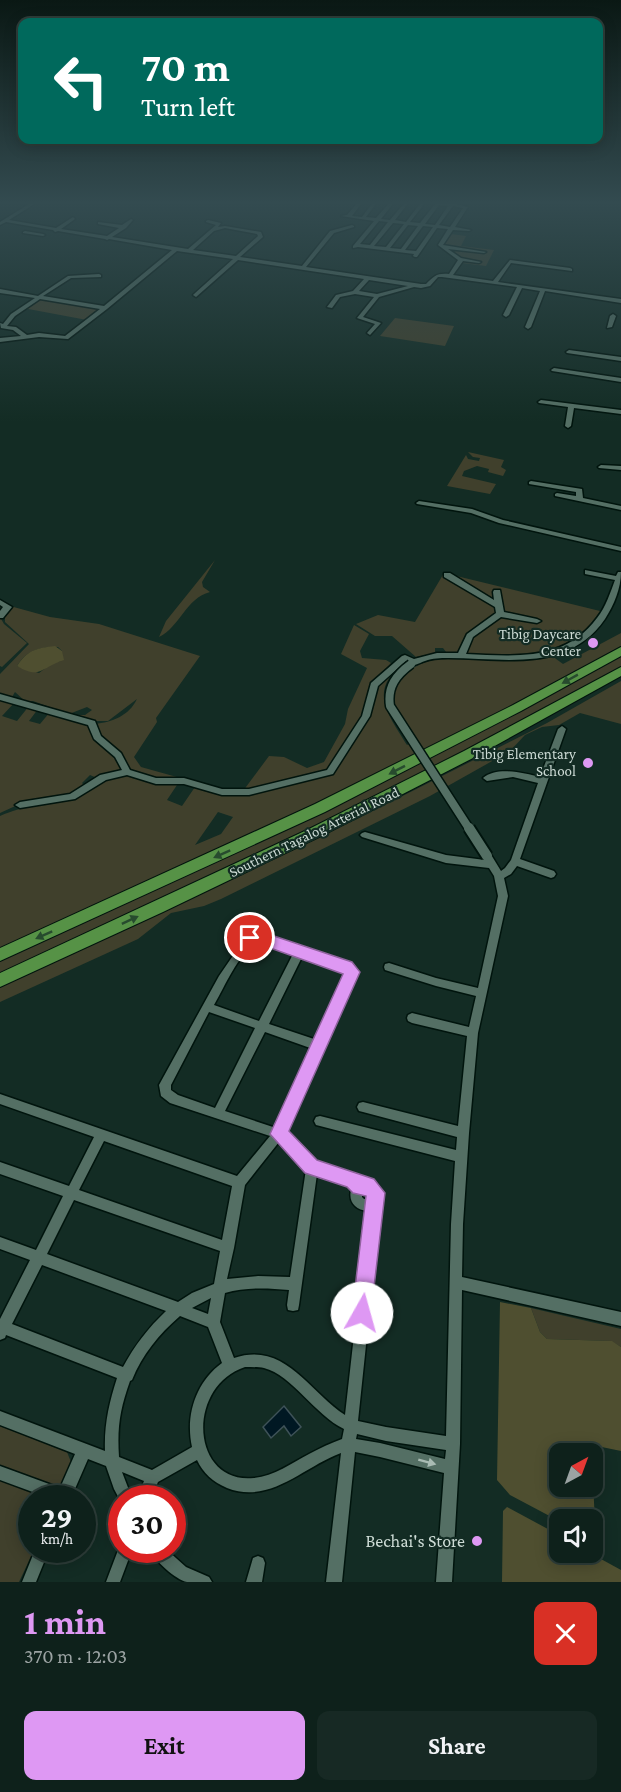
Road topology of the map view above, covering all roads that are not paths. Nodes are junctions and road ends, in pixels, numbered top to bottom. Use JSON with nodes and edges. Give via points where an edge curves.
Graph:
{"nodes":[{"id":1,"x":144,"y":275,"type":"edge"},
{"id":2,"x":218,"y":275,"type":"edge"},
{"id":3,"x":347,"y":275,"type":"edge"},
{"id":4,"x":500,"y":275,"type":"edge"},
{"id":5,"x":99,"y":276,"type":"dead end"},
{"id":6,"x":450,"y":276,"type":"joint"},
{"id":7,"x":368,"y":278,"type":"junction"},
{"id":8,"x":495,"y":282,"type":"junction"},
{"id":9,"x":415,"y":285,"type":"junction"},
{"id":10,"x":520,"y":286,"type":"junction"},
{"id":11,"x":543,"y":289,"type":"junction"},
{"id":12,"x":0,"y":291,"type":"edge"},
{"id":13,"x":355,"y":292,"type":"junction"},
{"id":14,"x":196,"y":295,"type":"dead end"},
{"id":15,"x":377,"y":296,"type":"junction"},
{"id":16,"x":39,"y":297,"type":"junction"},
{"id":17,"x":621,"y":301,"type":"edge"},
{"id":18,"x":330,"y":307,"type":"dead end"},
{"id":19,"x":104,"y":308,"type":"junction"},
{"id":20,"x":506,"y":315,"type":"dead end"},
{"id":21,"x":611,"y":321,"type":"dead end"},
{"id":22,"x":621,"y":322,"type":"edge"},
{"id":23,"x":1,"y":326,"type":"edge"},
{"id":24,"x":528,"y":327,"type":"dead end"},
{"id":25,"x":370,"y":333,"type":"dead end"},
{"id":26,"x":26,"y":337,"type":"junction"},
{"id":27,"x":0,"y":340,"type":"edge"},
{"id":28,"x":569,"y":352,"type":"dead end"},
{"id":29,"x":580,"y":353,"type":"junction"},
{"id":30,"x":621,"y":359,"type":"edge"},
{"id":31,"x":554,"y":370,"type":"dead end"},
{"id":32,"x":571,"y":373,"type":"junction"},
{"id":33,"x":621,"y":380,"type":"edge"},
{"id":34,"x":541,"y":402,"type":"dead end"},
{"id":35,"x":571,"y":406,"type":"junction"},
{"id":36,"x":621,"y":412,"type":"edge"},
{"id":37,"x":568,"y":426,"type":"dead end"},
{"id":38,"x":602,"y":467,"type":"dead end"},
{"id":39,"x":621,"y":468,"type":"edge"},
{"id":40,"x":531,"y":483,"type":"dead end"},
{"id":41,"x":557,"y":495,"type":"dead end"},
{"id":42,"x":579,"y":499,"type":"junction"},
{"id":43,"x":419,"y":503,"type":"dead end"},
{"id":44,"x":621,"y":508,"type":"edge"},
{"id":45,"x":621,"y":549,"type":"edge"},
{"id":46,"x":588,"y":572,"type":"dead end"},
{"id":47,"x":447,"y":575,"type":"dead end"},
{"id":48,"x":620,"y":576,"type":"edge"},
{"id":49,"x":497,"y":592,"type":"dead end"},
{"id":50,"x":0,"y":602,"type":"edge"},
{"id":51,"x":499,"y":610,"type":"junction"},
{"id":52,"x":0,"y":616,"type":"edge"},
{"id":53,"x":537,"y":621,"type":"dead end"},
{"id":54,"x":621,"y":651,"type":"edge"},
{"id":55,"x":460,"y":656,"type":"junction"},
{"id":56,"x":412,"y":663,"type":"junction"},
{"id":57,"x":621,"y":671,"type":"edge"},
{"id":58,"x":621,"y":678,"type":"edge"},
{"id":59,"x":0,"y":697,"type":"edge"},
{"id":60,"x":562,"y":729,"type":"dead end"},
{"id":61,"x":490,"y":743,"type":"junction"},
{"id":62,"x":128,"y":772,"type":"junction"},
{"id":63,"x":487,"y":778,"type":"dead end"},
{"id":64,"x":543,"y":780,"type":"junction"},
{"id":65,"x":20,"y":805,"type":"dead end"},
{"id":66,"x":365,"y":835,"type":"dead end"},
{"id":67,"x":515,"y":861,"type":"junction"},
{"id":68,"x":493,"y":866,"type":"junction"},
{"id":69,"x":551,"y":874,"type":"dead end"},
{"id":70,"x":299,"y":952,"type":"junction"},
{"id":71,"x":0,"y":954,"type":"edge"},
{"id":72,"x":389,"y":967,"type":"dead end"},
{"id":73,"x":0,"y":980,"type":"edge"},
{"id":74,"x":482,"y":993,"type":"junction"},
{"id":75,"x":207,"y":1007,"type":"junction"},
{"id":76,"x":412,"y":1018,"type":"dead end"},
{"id":77,"x":261,"y":1026,"type":"junction"},
{"id":78,"x":473,"y":1033,"type":"junction"},
{"id":79,"x":319,"y":1046,"type":"junction"},
{"id":80,"x":0,"y":1099,"type":"edge"},
{"id":81,"x":363,"y":1107,"type":"dead end"},
{"id":82,"x":219,"y":1112,"type":"junction"},
{"id":83,"x":320,"y":1121,"type":"dead end"},
{"id":84,"x":463,"y":1133,"type":"junction"},
{"id":85,"x":279,"y":1134,"type":"junction"},
{"id":86,"x":101,"y":1135,"type":"junction"},
{"id":87,"x":461,"y":1157,"type":"junction"},
{"id":88,"x":312,"y":1167,"type":"junction"},
{"id":89,"x":0,"y":1168,"type":"edge"},
{"id":90,"x":239,"y":1183,"type":"junction"},
{"id":91,"x":70,"y":1193,"type":"junction"},
{"id":92,"x":0,"y":1243,"type":"edge"},
{"id":93,"x":228,"y":1248,"type":"junction"},
{"id":94,"x":38,"y":1256,"type":"junction"},
{"id":95,"x":456,"y":1282,"type":"junction"},
{"id":96,"x":295,"y":1284,"type":"junction"},
{"id":97,"x":221,"y":1287,"type":"junction"},
{"id":98,"x":293,"y":1305,"type":"dead end"},
{"id":99,"x":178,"y":1308,"type":"junction"},
{"id":100,"x":620,"y":1316,"type":"edge"},
{"id":101,"x":213,"y":1322,"type":"junction"},
{"id":102,"x":1,"y":1329,"type":"edge"},
{"id":103,"x":230,"y":1366,"type":"junction"},
{"id":104,"x":127,"y":1375,"type":"junction"},
{"id":105,"x":0,"y":1418,"type":"edge"},
{"id":106,"x":349,"y":1425,"type":"junction"},
{"id":107,"x":390,"y":1433,"type":"junction"},
{"id":108,"x":346,"y":1444,"type":"junction"},
{"id":109,"x":453,"y":1444,"type":"junction"},
{"id":110,"x":200,"y":1450,"type":"junction"},
{"id":111,"x":84,"y":1451,"type":"junction"},
{"id":112,"x":388,"y":1453,"type":"junction"},
{"id":113,"x":112,"y":1459,"type":"junction"},
{"id":114,"x":452,"y":1468,"type":"junction"},
{"id":115,"x":0,"y":1473,"type":"edge"},
{"id":116,"x":153,"y":1477,"type":"junction"},
{"id":117,"x":31,"y":1485,"type":"edge"},
{"id":118,"x":70,"y":1485,"type":"edge"},
{"id":119,"x":121,"y":1485,"type":"edge"},
{"id":120,"x":150,"y":1485,"type":"edge"},
{"id":121,"x":37,"y":1563,"type":"edge"},
{"id":122,"x":120,"y":1563,"type":"edge"},
{"id":123,"x":171,"y":1563,"type":"edge"},
{"id":124,"x":258,"y":1563,"type":"dead end"},
{"id":125,"x":29,"y":1582,"type":"edge"},
{"id":126,"x":113,"y":1582,"type":"edge"},
{"id":127,"x":204,"y":1582,"type":"edge"},
{"id":128,"x":254,"y":1582,"type":"edge"},
{"id":129,"x":334,"y":1582,"type":"edge"},
{"id":130,"x":444,"y":1582,"type":"edge"}],
"edges":[{"from":1,"to":19,"type":"street"},
{"from":2,"to":14,"type":"street"},
{"from":3,"to":7,"type":"street"},
{"from":4,"to":8,"type":"street"},
{"from":5,"to":16,"type":"street","via":[[70,276]]},
{"from":6,"to":8,"type":"street"},
{"from":6,"to":9,"type":"street","via":[[436,276],[427,286]]},
{"from":7,"to":9,"type":"street"},
{"from":7,"to":13,"type":"street"},
{"from":8,"to":10,"type":"street"},
{"from":9,"to":15,"type":"street"},
{"from":10,"to":11,"type":"street"},
{"from":10,"to":20,"type":"street"},
{"from":11,"to":17,"type":"street"},
{"from":11,"to":24,"type":"street"},
{"from":12,"to":16,"type":"street"},
{"from":13,"to":15,"type":"street"},
{"from":13,"to":18,"type":"street","via":[[338,296]]},
{"from":15,"to":25,"type":"street","via":[[360,318],[378,323]]},
{"from":16,"to":19,"type":"street"},
{"from":16,"to":23,"type":"street"},
{"from":19,"to":26,"type":"street","via":[[66,338]]},
{"from":21,"to":22,"type":"street"},
{"from":23,"to":26,"type":"street","via":[[14,327]]},
{"from":26,"to":27,"type":"street"},
{"from":28,"to":29,"type":"street"},
{"from":29,"to":30,"type":"street"},
{"from":29,"to":32,"type":"street"},
{"from":31,"to":32,"type":"street"},
{"from":32,"to":33,"type":"street"},
{"from":34,"to":35,"type":"street"},
{"from":35,"to":36,"type":"street"},
{"from":35,"to":37,"type":"street"},
{"from":38,"to":39,"type":"street"},
{"from":40,"to":42,"type":"street","via":[[580,490]]},
{"from":41,"to":42,"type":"street"},
{"from":42,"to":44,"type":"street"},
{"from":43,"to":45,"type":"street","via":[[472,511],[498,522]]},
{"from":46,"to":48,"type":"street"},
{"from":47,"to":51,"type":"street"},
{"from":48,"to":55,"type":"street","via":[[600,620],[572,646],[532,658]]},
{"from":49,"to":51,"type":"street"},
{"from":50,"to":52,"type":"street","via":[[8,607]]},
{"from":51,"to":53,"type":"street"},
{"from":51,"to":55,"type":"street","via":[[470,636]]},
{"from":54,"to":71,"type":"highway","name":"Southern Tagalog Arterial Road","one_way":true,"via":[[320,808]]},
{"from":55,"to":56,"type":"street","via":[[431,656]]},
{"from":56,"to":62,"type":"street","via":[[405,658],[374,685],[365,718],[327,773],[258,792],[228,793],[187,782],[156,782]]},
{"from":56,"to":68,"type":"street","bridge":true,"via":[[392,682],[390,706]]},
{"from":57,"to":61,"type":"highway","name":"Southern Tagalog Arterial Road"},
{"from":58,"to":61,"type":"highway","via":[[534,726]]},
{"from":59,"to":62,"type":"street","via":[[92,723],[97,737],[118,755]]},
{"from":60,"to":64,"type":"street"},
{"from":73,"to":61,"type":"highway","name":"Southern Tagalog Arterial Road","one_way":true,"via":[[281,850]]},
{"from":62,"to":65,"type":"street","via":[[103,777],[72,797]]},
{"from":63,"to":64,"type":"street","via":[[513,774]]},
{"from":64,"to":67,"type":"street"},
{"from":66,"to":68,"type":"street","via":[[446,859]]},
{"from":67,"to":68,"type":"street","via":[[508,871]]},
{"from":67,"to":69,"type":"street"},
{"from":68,"to":74,"type":"street","via":[[503,896]]},
{"from":70,"to":75,"type":"street","via":[[250,938]]},
{"from":70,"to":77,"type":"street"},
{"from":70,"to":79,"type":"street","via":[[346,966],[352,972]]},
{"from":72,"to":74,"type":"street"},
{"from":74,"to":78,"type":"street"},
{"from":75,"to":77,"type":"street"},
{"from":75,"to":82,"type":"street","via":[[165,1085],[165,1092],[174,1100]]},
{"from":76,"to":78,"type":"street"},
{"from":77,"to":79,"type":"street"},
{"from":77,"to":82,"type":"street"},
{"from":78,"to":84,"type":"street"},
{"from":79,"to":85,"type":"street"},
{"from":80,"to":86,"type":"street"},
{"from":81,"to":84,"type":"street"},
{"from":82,"to":85,"type":"street"},
{"from":83,"to":87,"type":"street"},
{"from":84,"to":87,"type":"street"},
{"from":85,"to":88,"type":"street"},
{"from":85,"to":90,"type":"street"},
{"from":86,"to":90,"type":"street"},
{"from":86,"to":91,"type":"street"},
{"from":87,"to":95,"type":"street"},
{"from":88,"to":96,"type":"street"},
{"from":88,"to":106,"type":"street","via":[[353,1180],[359,1186],[355,1195],[360,1203],[369,1205],[375,1201]]},
{"from":89,"to":91,"type":"street"},
{"from":90,"to":93,"type":"street"},
{"from":91,"to":93,"type":"street"},
{"from":91,"to":94,"type":"street"},
{"from":92,"to":94,"type":"street"},
{"from":93,"to":97,"type":"street"},
{"from":94,"to":99,"type":"street"},
{"from":94,"to":102,"type":"street"},
{"from":95,"to":100,"type":"street"},
{"from":95,"to":109,"type":"street"},
{"from":96,"to":97,"type":"street","via":[[256,1281]]},
{"from":96,"to":98,"type":"street"},
{"from":97,"to":99,"type":"street"},
{"from":97,"to":101,"type":"street"},
{"from":99,"to":101,"type":"street"},
{"from":99,"to":104,"type":"street","via":[[147,1338]]},
{"from":101,"to":103,"type":"street"},
{"from":102,"to":104,"type":"street"},
{"from":103,"to":106,"type":"street","via":[[250,1361],[274,1364]]},
{"from":103,"to":110,"type":"street","via":[[213,1380],[201,1398],[195,1432]]},
{"from":104,"to":113,"type":"street","via":[[112,1427]]},
{"from":105,"to":111,"type":"street"},
{"from":106,"to":107,"type":"street"},
{"from":106,"to":108,"type":"street"},
{"from":107,"to":109,"type":"street"},
{"from":107,"to":112,"type":"street"},
{"from":108,"to":110,"type":"street","via":[[267,1482],[248,1486],[229,1482],[215,1472]]},
{"from":108,"to":112,"type":"street"},
{"from":108,"to":129,"type":"street"},
{"from":109,"to":114,"type":"street"},
{"from":110,"to":116,"type":"street"},
{"from":111,"to":113,"type":"street"},
{"from":111,"to":118,"type":"street"},
{"from":112,"to":114,"type":"street","one_way":true},
{"from":113,"to":116,"type":"street"},
{"from":113,"to":119,"type":"street"},
{"from":114,"to":130,"type":"street"},
{"from":115,"to":117,"type":"street"},
{"from":116,"to":120,"type":"street"},
{"from":121,"to":125,"type":"street"},
{"from":122,"to":126,"type":"street"},
{"from":123,"to":127,"type":"street"},
{"from":124,"to":128,"type":"street"}]}
